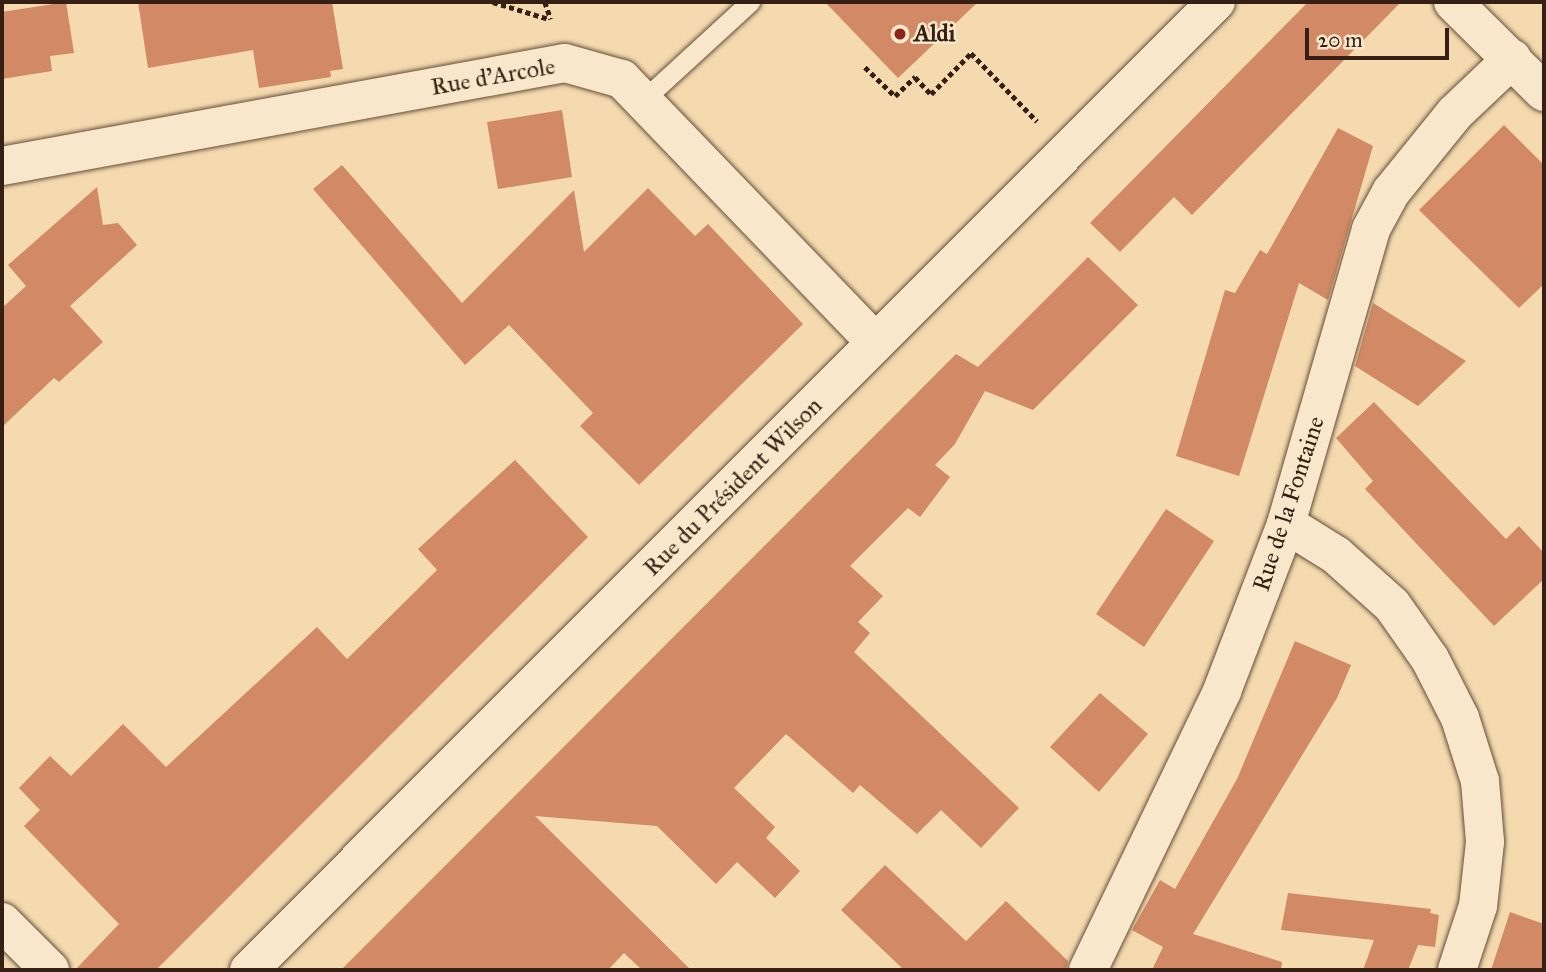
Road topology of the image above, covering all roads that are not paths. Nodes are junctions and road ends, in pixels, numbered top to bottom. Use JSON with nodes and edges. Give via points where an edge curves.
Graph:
{"nodes":[{"id":1,"x":750,"y":2,"type":"edge"},
{"id":2,"x":1216,"y":2,"type":"edge"},
{"id":3,"x":1452,"y":2,"type":"edge"},
{"id":4,"x":1512,"y":59,"type":"junction"},
{"id":5,"x":1544,"y":92,"type":"edge"},
{"id":6,"x":642,"y":101,"type":"junction"},
{"id":7,"x":2,"y":166,"type":"edge"},
{"id":8,"x":876,"y":343,"type":"junction"},
{"id":9,"x":1286,"y":524,"type":"junction"},
{"id":10,"x":2,"y":922,"type":"edge"},
{"id":11,"x":50,"y":970,"type":"edge"},
{"id":12,"x":249,"y":970,"type":"edge"},
{"id":13,"x":1088,"y":970,"type":"edge"},
{"id":14,"x":1457,"y":970,"type":"edge"}],
"edges":[{"from":1,"to":6,"type":"lane"},
{"from":2,"to":8,"type":"street","name":"Rue du Président Wilson"},
{"from":3,"to":4,"type":"street"},
{"from":4,"to":5,"type":"street"},
{"from":4,"to":9,"type":"street","name":"Rue de la Fontaine","via":[[1455,113],[1391,192],[1371,229]]},
{"from":6,"to":7,"type":"street","name":"Rue d'Arcole","via":[[622,79],[565,64]]},
{"from":6,"to":8,"type":"street","name":"Rue d'Arcole"},
{"from":8,"to":12,"type":"street","name":"Rue du Président Wilson"},
{"from":9,"to":13,"type":"street","name":"Rue de la Fontaine","via":[[1222,691]]},
{"from":9,"to":14,"type":"street","via":[[1336,555],[1392,605],[1430,659],[1460,718],[1480,781],[1485,842],[1478,906]]},
{"from":10,"to":11,"type":"street"}]}
